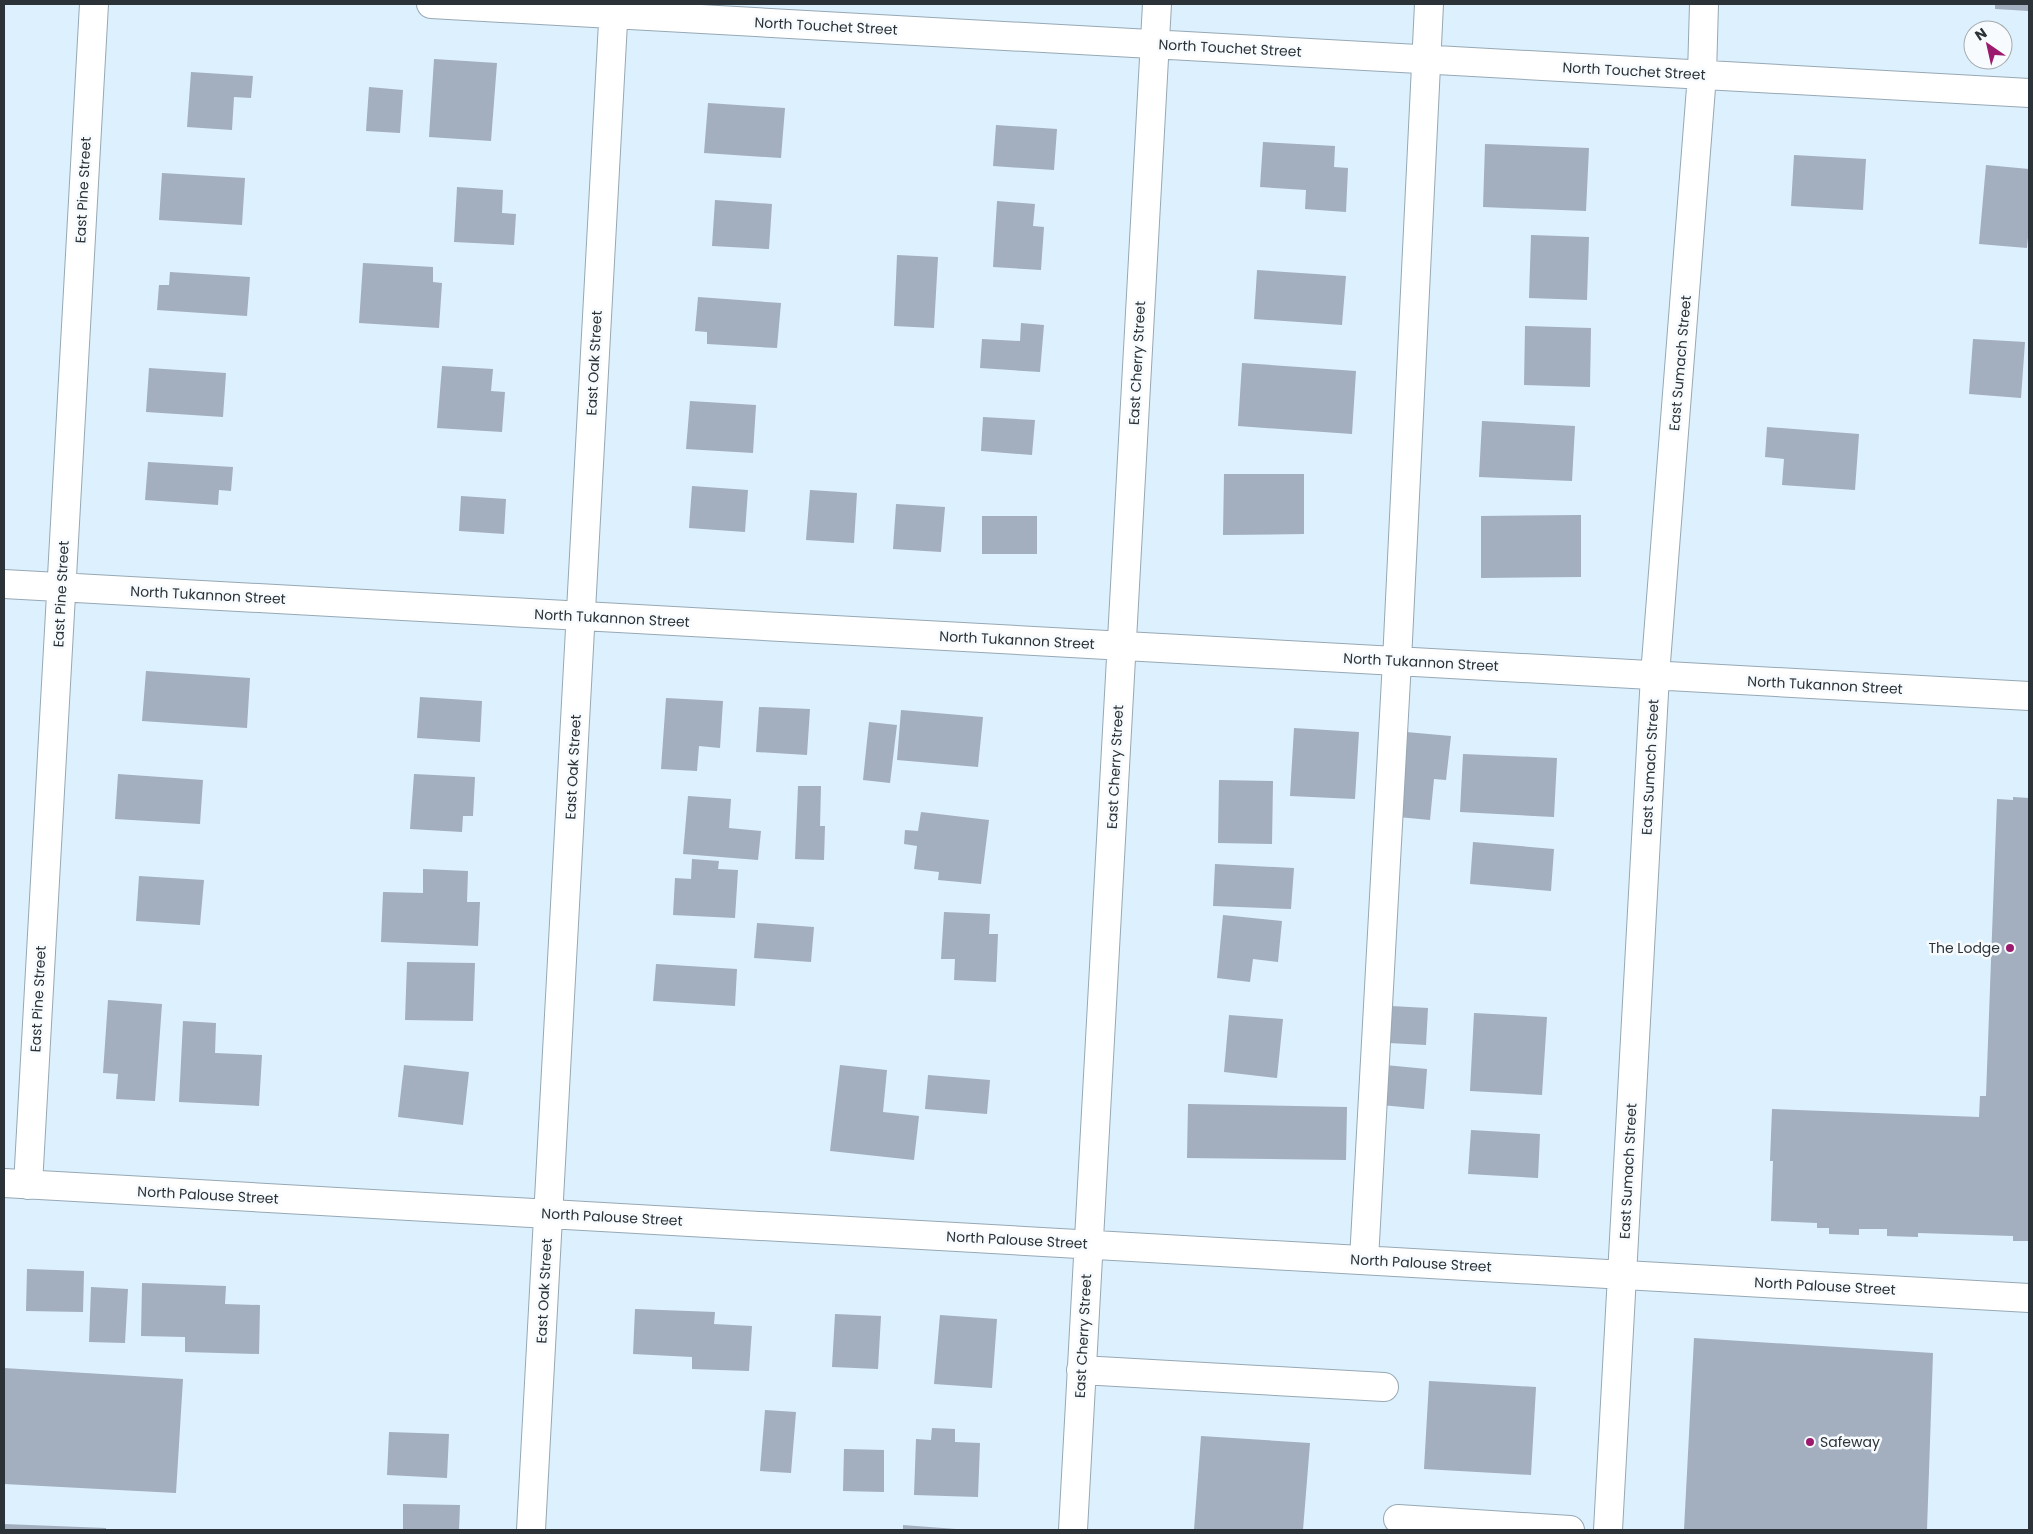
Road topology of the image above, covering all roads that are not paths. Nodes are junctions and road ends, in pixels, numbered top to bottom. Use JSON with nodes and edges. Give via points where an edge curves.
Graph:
{"nodes":[{"id":1,"x":94,"y":4,"type":"edge"},
{"id":2,"x":431,"y":4,"type":"edge"},
{"id":3,"x":1157,"y":4,"type":"edge"},
{"id":4,"x":1429,"y":4,"type":"edge"},
{"id":5,"x":1704,"y":4,"type":"edge"},
{"id":6,"x":614,"y":9,"type":"edge"},
{"id":7,"x":1154,"y":44,"type":"junction"},
{"id":8,"x":1426,"y":60,"type":"junction"},
{"id":9,"x":1702,"y":75,"type":"junction"},
{"id":10,"x":2029,"y":93,"type":"edge"},
{"id":11,"x":4,"y":584,"type":"edge"},
{"id":12,"x":61,"y":587,"type":"junction"},
{"id":13,"x":581,"y":616,"type":"junction"},
{"id":14,"x":1121,"y":646,"type":"junction"},
{"id":15,"x":1397,"y":661,"type":"junction"},
{"id":16,"x":1655,"y":675,"type":"junction"},
{"id":17,"x":2029,"y":696,"type":"edge"},
{"id":18,"x":16,"y":1184,"type":"edge"},
{"id":19,"x":549,"y":1214,"type":"junction"},
{"id":20,"x":1088,"y":1244,"type":"junction"},
{"id":21,"x":1364,"y":1260,"type":"junction"},
{"id":22,"x":1623,"y":1275,"type":"junction"},
{"id":23,"x":2029,"y":1298,"type":"edge"},
{"id":24,"x":1081,"y":1370,"type":"junction"},
{"id":25,"x":1384,"y":1387,"type":"dead end"},
{"id":26,"x":1398,"y":1519,"type":"dead end"},
{"id":27,"x":532,"y":1530,"type":"edge"},
{"id":28,"x":1073,"y":1530,"type":"edge"},
{"id":29,"x":1570,"y":1530,"type":"edge"},
{"id":30,"x":1608,"y":1530,"type":"edge"}],
"edges":[{"from":1,"to":12,"type":"street","name":"East Pine Street"},
{"from":2,"to":6,"type":"street","name":"North Touchet Street"},
{"from":3,"to":7,"type":"street","name":"East Cherry Street"},
{"from":4,"to":8,"type":"street"},
{"from":5,"to":9,"type":"street","name":"East Sumach Street"},
{"from":6,"to":7,"type":"street","name":"North Touchet Street"},
{"from":6,"to":13,"type":"street","name":"East Oak Street"},
{"from":7,"to":8,"type":"street","name":"North Touchet Street"},
{"from":7,"to":14,"type":"street","name":"East Cherry Street"},
{"from":8,"to":9,"type":"street","name":"North Touchet Street"},
{"from":8,"to":15,"type":"street"},
{"from":9,"to":10,"type":"street","name":"North Touchet Street"},
{"from":9,"to":16,"type":"street","name":"East Sumach Street"},
{"from":11,"to":12,"type":"street","name":"North Tukannon Street"},
{"from":12,"to":13,"type":"street","name":"North Tukannon Street"},
{"from":12,"to":18,"type":"street","name":"East Pine Street"},
{"from":13,"to":14,"type":"street","name":"North Tukannon Street"},
{"from":13,"to":19,"type":"street","name":"East Oak Street"},
{"from":14,"to":15,"type":"street","name":"North Tukannon Street"},
{"from":14,"to":20,"type":"street","name":"East Cherry Street"},
{"from":15,"to":16,"type":"street","name":"North Tukannon Street"},
{"from":15,"to":21,"type":"street"},
{"from":16,"to":17,"type":"street","name":"North Tukannon Street"},
{"from":16,"to":22,"type":"street","name":"East Sumach Street"},
{"from":18,"to":19,"type":"street","name":"North Palouse Street"},
{"from":19,"to":20,"type":"street","name":"North Palouse Street"},
{"from":19,"to":27,"type":"street","name":"East Oak Street"},
{"from":20,"to":21,"type":"street","name":"North Palouse Street"},
{"from":20,"to":24,"type":"street","name":"East Cherry Street"},
{"from":21,"to":22,"type":"street","name":"North Palouse Street"},
{"from":22,"to":23,"type":"street","name":"North Palouse Street"},
{"from":22,"to":30,"type":"street","name":"East Sumach Street"},
{"from":24,"to":25,"type":"street"},
{"from":24,"to":28,"type":"street","name":"East Cherry Street"},
{"from":26,"to":29,"type":"street"}]}
